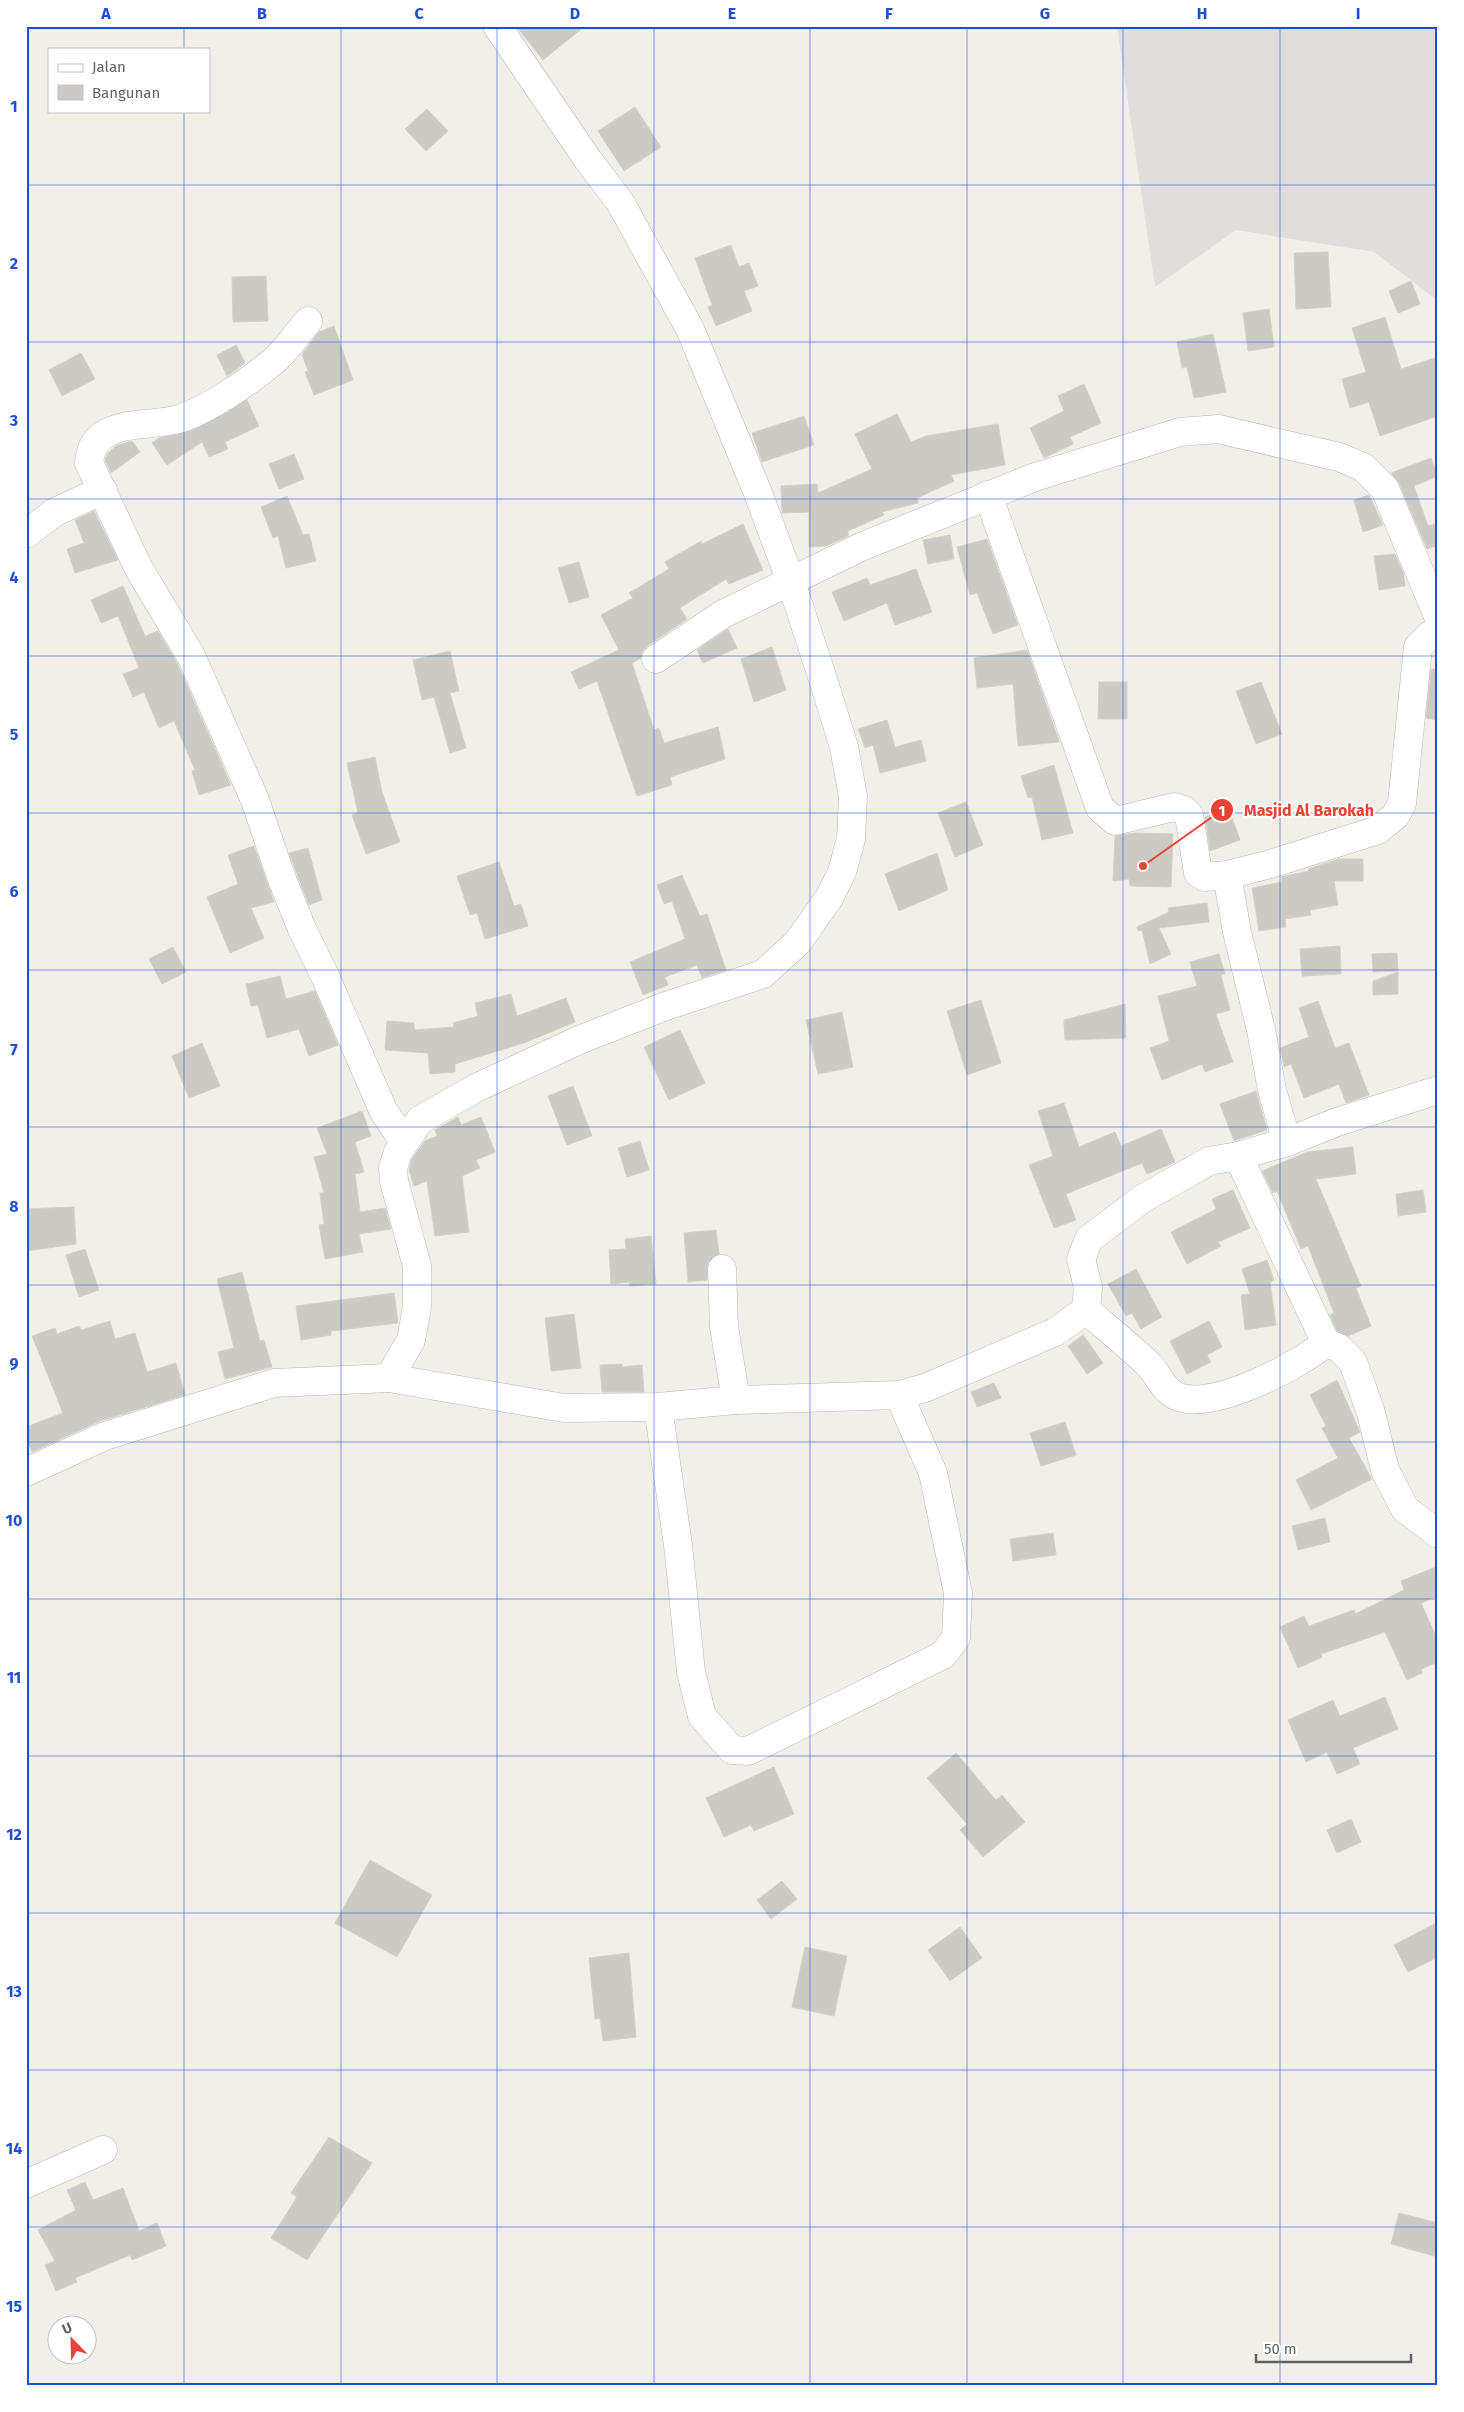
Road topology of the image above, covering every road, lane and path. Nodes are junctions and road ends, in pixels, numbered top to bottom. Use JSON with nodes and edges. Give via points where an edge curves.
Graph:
{"nodes":[{"id":1,"x":497,"y":26,"type":"edge"},
{"id":2,"x":308,"y":321,"type":"dead end"},
{"id":3,"x":103,"y":490,"type":"junction"},
{"id":4,"x":988,"y":495,"type":"junction"},
{"id":5,"x":26,"y":534,"type":"edge"},
{"id":6,"x":791,"y":582,"type":"junction"},
{"id":7,"x":1438,"y":616,"type":"edge"},
{"id":8,"x":1438,"y":632,"type":"edge"},
{"id":9,"x":656,"y":658,"type":"dead end"},
{"id":10,"x":1227,"y":875,"type":"junction"},
{"id":11,"x":1438,"y":1090,"type":"edge"},
{"id":12,"x":404,"y":1142,"type":"junction"},
{"id":13,"x":1287,"y":1142,"type":"junction"},
{"id":14,"x":1238,"y":1156,"type":"junction"},
{"id":15,"x":722,"y":1269,"type":"dead end"},
{"id":16,"x":1086,"y":1310,"type":"junction"},
{"id":17,"x":1326,"y":1344,"type":"junction"},
{"id":18,"x":389,"y":1378,"type":"junction"},
{"id":19,"x":899,"y":1395,"type":"junction"},
{"id":20,"x":736,"y":1400,"type":"junction"},
{"id":21,"x":658,"y":1407,"type":"junction"},
{"id":22,"x":26,"y":1472,"type":"edge"},
{"id":23,"x":1438,"y":1534,"type":"edge"},
{"id":24,"x":103,"y":2150,"type":"dead end"},
{"id":25,"x":26,"y":2184,"type":"edge"}],
"edges":[{"from":1,"to":6,"type":"street","via":[[620,202],[690,329]]},
{"from":2,"to":3,"type":"street","via":[[277,358],[224,396],[176,420],[125,427],[96,441],[89,463]]},
{"from":3,"to":5,"type":"street","via":[[55,512]]},
{"from":3,"to":12,"type":"street","via":[[139,569],[194,665],[255,800],[302,929],[383,1110]]},
{"from":4,"to":6,"type":"street","via":[[863,546]]},
{"from":4,"to":7,"type":"street","via":[[1180,432],[1218,429],[1339,457],[1362,468],[1385,489]]},
{"from":4,"to":10,"type":"street","via":[[1100,808],[1115,821],[1174,807],[1184,810],[1189,816],[1198,873]]},
{"from":6,"to":9,"type":"street","via":[[724,614]]},
{"from":6,"to":12,"type":"street","via":[[844,747],[853,796],[851,839],[842,872],[815,920],[798,942],[763,974],[666,1006],[579,1040],[510,1072],[420,1120]]},
{"from":8,"to":10,"type":"street","via":[[1418,647],[1402,803],[1396,815],[1378,830]]},
{"from":10,"to":13,"type":"street","via":[[1272,1090]]},
{"from":11,"to":13,"type":"street","via":[[1337,1122]]},
{"from":12,"to":18,"type":"street","via":[[393,1168],[394,1181],[417,1266],[417,1307],[412,1340]]},
{"from":13,"to":14,"type":"street"},
{"from":14,"to":16,"type":"street","via":[[1210,1161],[1142,1198],[1089,1239],[1081,1259],[1088,1287]]},
{"from":14,"to":17,"type":"street"},
{"from":15,"to":20,"type":"street","via":[[724,1327]]},
{"from":16,"to":17,"type":"street","via":[[1151,1366],[1170,1393],[1198,1401],[1236,1392]]},
{"from":16,"to":19,"type":"street","via":[[1056,1332],[924,1388]]},
{"from":17,"to":23,"type":"street","via":[[1339,1348],[1353,1362],[1386,1470],[1405,1509]]},
{"from":18,"to":21,"type":"street","via":[[564,1408]]},
{"from":18,"to":22,"type":"street","via":[[274,1383],[105,1436]]},
{"from":19,"to":20,"type":"street"},
{"from":19,"to":21,"type":"street","via":[[933,1473],[958,1593],[956,1638],[943,1655],[748,1751],[732,1750],[702,1716],[691,1672],[678,1545]]},
{"from":20,"to":21,"type":"street"},
{"from":24,"to":25,"type":"street"}]}
